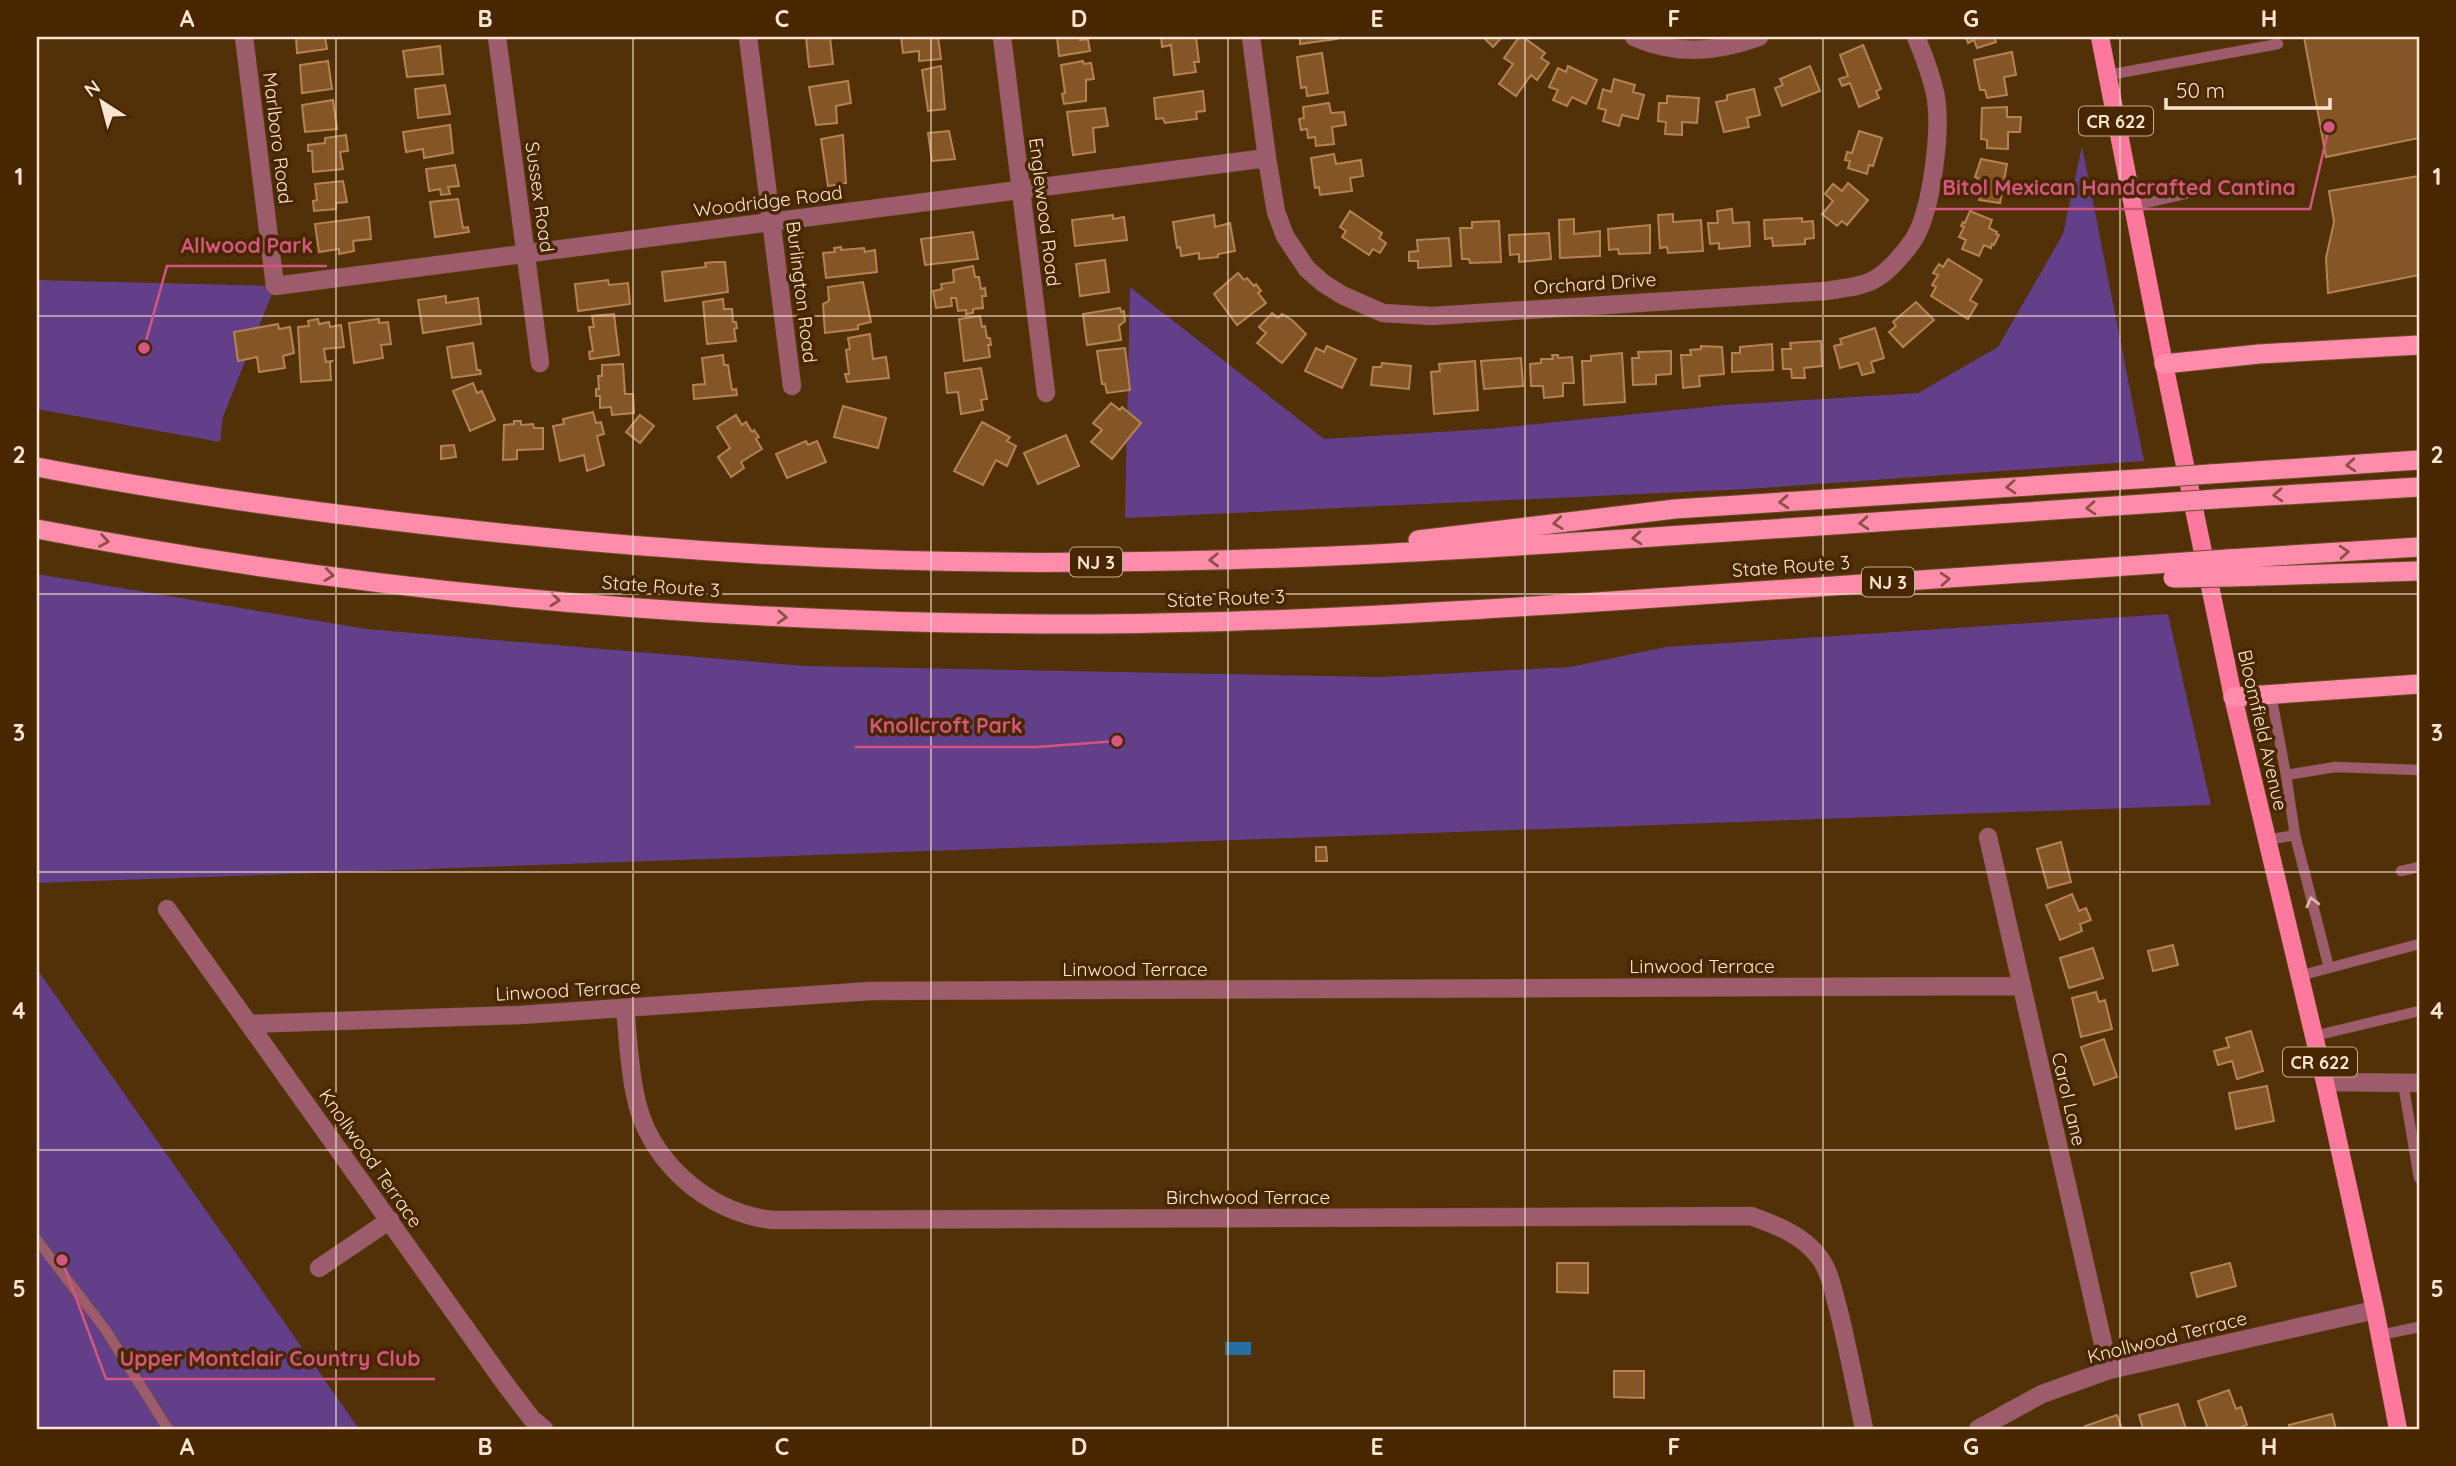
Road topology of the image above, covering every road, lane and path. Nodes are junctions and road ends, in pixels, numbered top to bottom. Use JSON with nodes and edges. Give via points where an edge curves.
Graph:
{"nodes":[{"id":1,"x":244,"y":37,"type":"edge"},
{"id":2,"x":497,"y":37,"type":"edge"},
{"id":3,"x":748,"y":37,"type":"edge"},
{"id":4,"x":1002,"y":37,"type":"edge"},
{"id":5,"x":1251,"y":37,"type":"edge"},
{"id":6,"x":1634,"y":37,"type":"edge"},
{"id":7,"x":1759,"y":37,"type":"edge"},
{"id":8,"x":1916,"y":37,"type":"edge"},
{"id":9,"x":2100,"y":37,"type":"edge"},
{"id":10,"x":2278,"y":44,"type":"dead end"},
{"id":11,"x":2108,"y":75,"type":"junction"},
{"id":12,"x":1267,"y":158,"type":"junction"},
{"id":13,"x":1022,"y":190,"type":"junction"},
{"id":14,"x":2185,"y":194,"type":"dead end"},
{"id":15,"x":2133,"y":206,"type":"junction"},
{"id":16,"x":772,"y":222,"type":"junction"},
{"id":17,"x":527,"y":254,"type":"junction"},
{"id":18,"x":275,"y":286,"type":"joint"},
{"id":19,"x":2419,"y":345,"type":"edge"},
{"id":20,"x":540,"y":363,"type":"dead end"},
{"id":21,"x":2164,"y":364,"type":"junction"},
{"id":22,"x":792,"y":386,"type":"dead end"},
{"id":23,"x":1046,"y":393,"type":"dead end"},
{"id":24,"x":2419,"y":460,"type":"edge"},
{"id":25,"x":37,"y":467,"type":"edge"},
{"id":26,"x":2419,"y":487,"type":"edge"},
{"id":27,"x":37,"y":529,"type":"edge"},
{"id":28,"x":2419,"y":547,"type":"edge"},
{"id":29,"x":1257,"y":559,"type":"junction"},
{"id":30,"x":2229,"y":568,"type":"junction"},
{"id":31,"x":2419,"y":571,"type":"edge"},
{"id":32,"x":2419,"y":684,"type":"edge"},
{"id":33,"x":2271,"y":695,"type":"junction"},
{"id":34,"x":2233,"y":697,"type":"junction"},
{"id":35,"x":2419,"y":770,"type":"edge"},
{"id":36,"x":2286,"y":775,"type":"junction"},
{"id":37,"x":2295,"y":835,"type":"junction"},
{"id":38,"x":1988,"y":837,"type":"dead end"},
{"id":39,"x":2267,"y":840,"type":"junction"},
{"id":40,"x":2419,"y":867,"type":"edge"},
{"id":41,"x":2401,"y":871,"type":"dead end"},
{"id":42,"x":167,"y":909,"type":"dead end"},
{"id":43,"x":2419,"y":944,"type":"edge"},
{"id":44,"x":2329,"y":968,"type":"junction"},
{"id":45,"x":2300,"y":976,"type":"junction"},
{"id":46,"x":2022,"y":986,"type":"junction"},
{"id":47,"x":625,"y":1007,"type":"junction"},
{"id":48,"x":2419,"y":1011,"type":"edge"},
{"id":49,"x":250,"y":1024,"type":"junction"},
{"id":50,"x":2314,"y":1036,"type":"junction"},
{"id":51,"x":2325,"y":1082,"type":"junction"},
{"id":52,"x":2411,"y":1083,"type":"edge"},
{"id":53,"x":2419,"y":1178,"type":"edge"},
{"id":54,"x":390,"y":1220,"type":"junction"},
{"id":55,"x":37,"y":1240,"type":"edge"},
{"id":56,"x":319,"y":1268,"type":"dead end"},
{"id":57,"x":2375,"y":1310,"type":"junction"},
{"id":58,"x":2419,"y":1327,"type":"edge"},
{"id":59,"x":2380,"y":1335,"type":"junction"},
{"id":60,"x":2109,"y":1370,"type":"junction"},
{"id":61,"x":168,"y":1429,"type":"edge"},
{"id":62,"x":544,"y":1429,"type":"edge"},
{"id":63,"x":1864,"y":1429,"type":"edge"},
{"id":64,"x":1978,"y":1429,"type":"edge"},
{"id":65,"x":2398,"y":1429,"type":"edge"}],
"edges":[{"from":1,"to":18,"type":"street","name":"Marlboro Road"},
{"from":2,"to":17,"type":"street","name":"Sussex Road"},
{"from":3,"to":16,"type":"street","name":"Burlington Road"},
{"from":4,"to":13,"type":"street","name":"Englewood Road"},
{"from":5,"to":12,"type":"street","name":"Orchard Drive"},
{"from":6,"to":7,"type":"street","via":[[1687,51],[1733,46]]},
{"from":8,"to":12,"type":"street","name":"Orchard Drive","via":[[1936,99],[1937,132],[1928,201],[1914,238],[1878,277],[1826,291],[1432,316],[1383,313],[1342,295],[1307,269],[1280,224]]},
{"from":9,"to":11,"type":"main road","name":"Bloomfield Avenue","number":"CR 622"},
{"from":10,"to":11,"type":"lane"},
{"from":11,"to":15,"type":"main road","name":"Bloomfield Avenue","number":"CR 622"},
{"from":12,"to":13,"type":"street","name":"Woodridge Road"},
{"from":13,"to":16,"type":"street","name":"Woodridge Road"},
{"from":13,"to":23,"type":"street","name":"Englewood Road"},
{"from":14,"to":15,"type":"lane"},
{"from":15,"to":21,"type":"main road","name":"Bloomfield Avenue","number":"CR 622"},
{"from":16,"to":17,"type":"street","name":"Woodridge Road"},
{"from":16,"to":22,"type":"street","name":"Burlington Road"},
{"from":17,"to":18,"type":"street","name":"Woodridge Road"},
{"from":17,"to":20,"type":"street","name":"Sussex Road"},
{"from":19,"to":21,"type":"highway"},
{"from":21,"to":34,"type":"main road","name":"Bloomfield Avenue","number":"CR 622"},
{"from":24,"to":29,"type":"highway","one_way":true,"bridge":true,"via":[[1675,509]]},
{"from":29,"to":25,"type":"highway","name":"State Route 3","number":"NJ 3","one_way":true,"via":[[1017,562],[629,545],[377,520]]},
{"from":26,"to":29,"type":"highway","name":"State Route 3","number":"NJ 3","one_way":true,"bridge":true,"via":[[1509,547]]},
{"from":27,"to":30,"type":"highway","name":"State Route 3","number":"NJ 3","one_way":true,"bridge":true,"via":[[199,557],[453,590],[679,610],[935,622],[1095,624],[1337,618],[1997,575]]},
{"from":30,"to":28,"type":"highway","one_way":true},
{"from":30,"to":31,"type":"highway"},
{"from":32,"to":33,"type":"highway"},
{"from":33,"to":34,"type":"highway"},
{"from":33,"to":36,"type":"lane"},
{"from":34,"to":39,"type":"main road","name":"Bloomfield Avenue","number":"CR 622"},
{"from":35,"to":36,"type":"lane","via":[[2335,767]]},
{"from":36,"to":37,"type":"lane"},
{"from":37,"to":39,"type":"lane"},
{"from":44,"to":37,"type":"lane","one_way":true},
{"from":38,"to":46,"type":"street","name":"Carol Lane"},
{"from":39,"to":45,"type":"main road","name":"Bloomfield Avenue","number":"CR 622"},
{"from":40,"to":41,"type":"lane"},
{"from":42,"to":49,"type":"street","name":"Knollwood Terrace"},
{"from":43,"to":44,"type":"lane"},
{"from":44,"to":45,"type":"lane"},
{"from":45,"to":50,"type":"main road","name":"Bloomfield Avenue","number":"CR 622"},
{"from":46,"to":47,"type":"street","name":"Linwood Terrace","via":[[871,991]]},
{"from":46,"to":60,"type":"street","name":"Carol Lane"},
{"from":47,"to":49,"type":"street","name":"Linwood Terrace"},
{"from":47,"to":63,"type":"street","name":"Birchwood Terrace","via":[[635,1094],[654,1145],[693,1187],[722,1207],[749,1217],[1751,1216],[1780,1227],[1820,1258],[1846,1338]]},
{"from":48,"to":50,"type":"lane"},
{"from":49,"to":54,"type":"street","name":"Knollwood Terrace"},
{"from":50,"to":51,"type":"main road","name":"Bloomfield Avenue","number":"CR 622"},
{"from":51,"to":52,"type":"street"},
{"from":51,"to":57,"type":"main road","name":"Bloomfield Avenue","number":"CR 622"},
{"from":52,"to":53,"type":"lane"},
{"from":54,"to":56,"type":"street"},
{"from":54,"to":62,"type":"street","name":"Knollwood Terrace","via":[[506,1385]]},
{"from":55,"to":61,"type":"lane","via":[[105,1329]]},
{"from":57,"to":59,"type":"main road","name":"Bloomfield Avenue","number":"CR 622"},
{"from":57,"to":60,"type":"street","name":"Knollwood Terrace"},
{"from":58,"to":59,"type":"lane"},
{"from":59,"to":65,"type":"main road","name":"Bloomfield Avenue","number":"CR 622"},
{"from":60,"to":64,"type":"street","name":"Knollwood Terrace","via":[[2042,1394]]}]}
